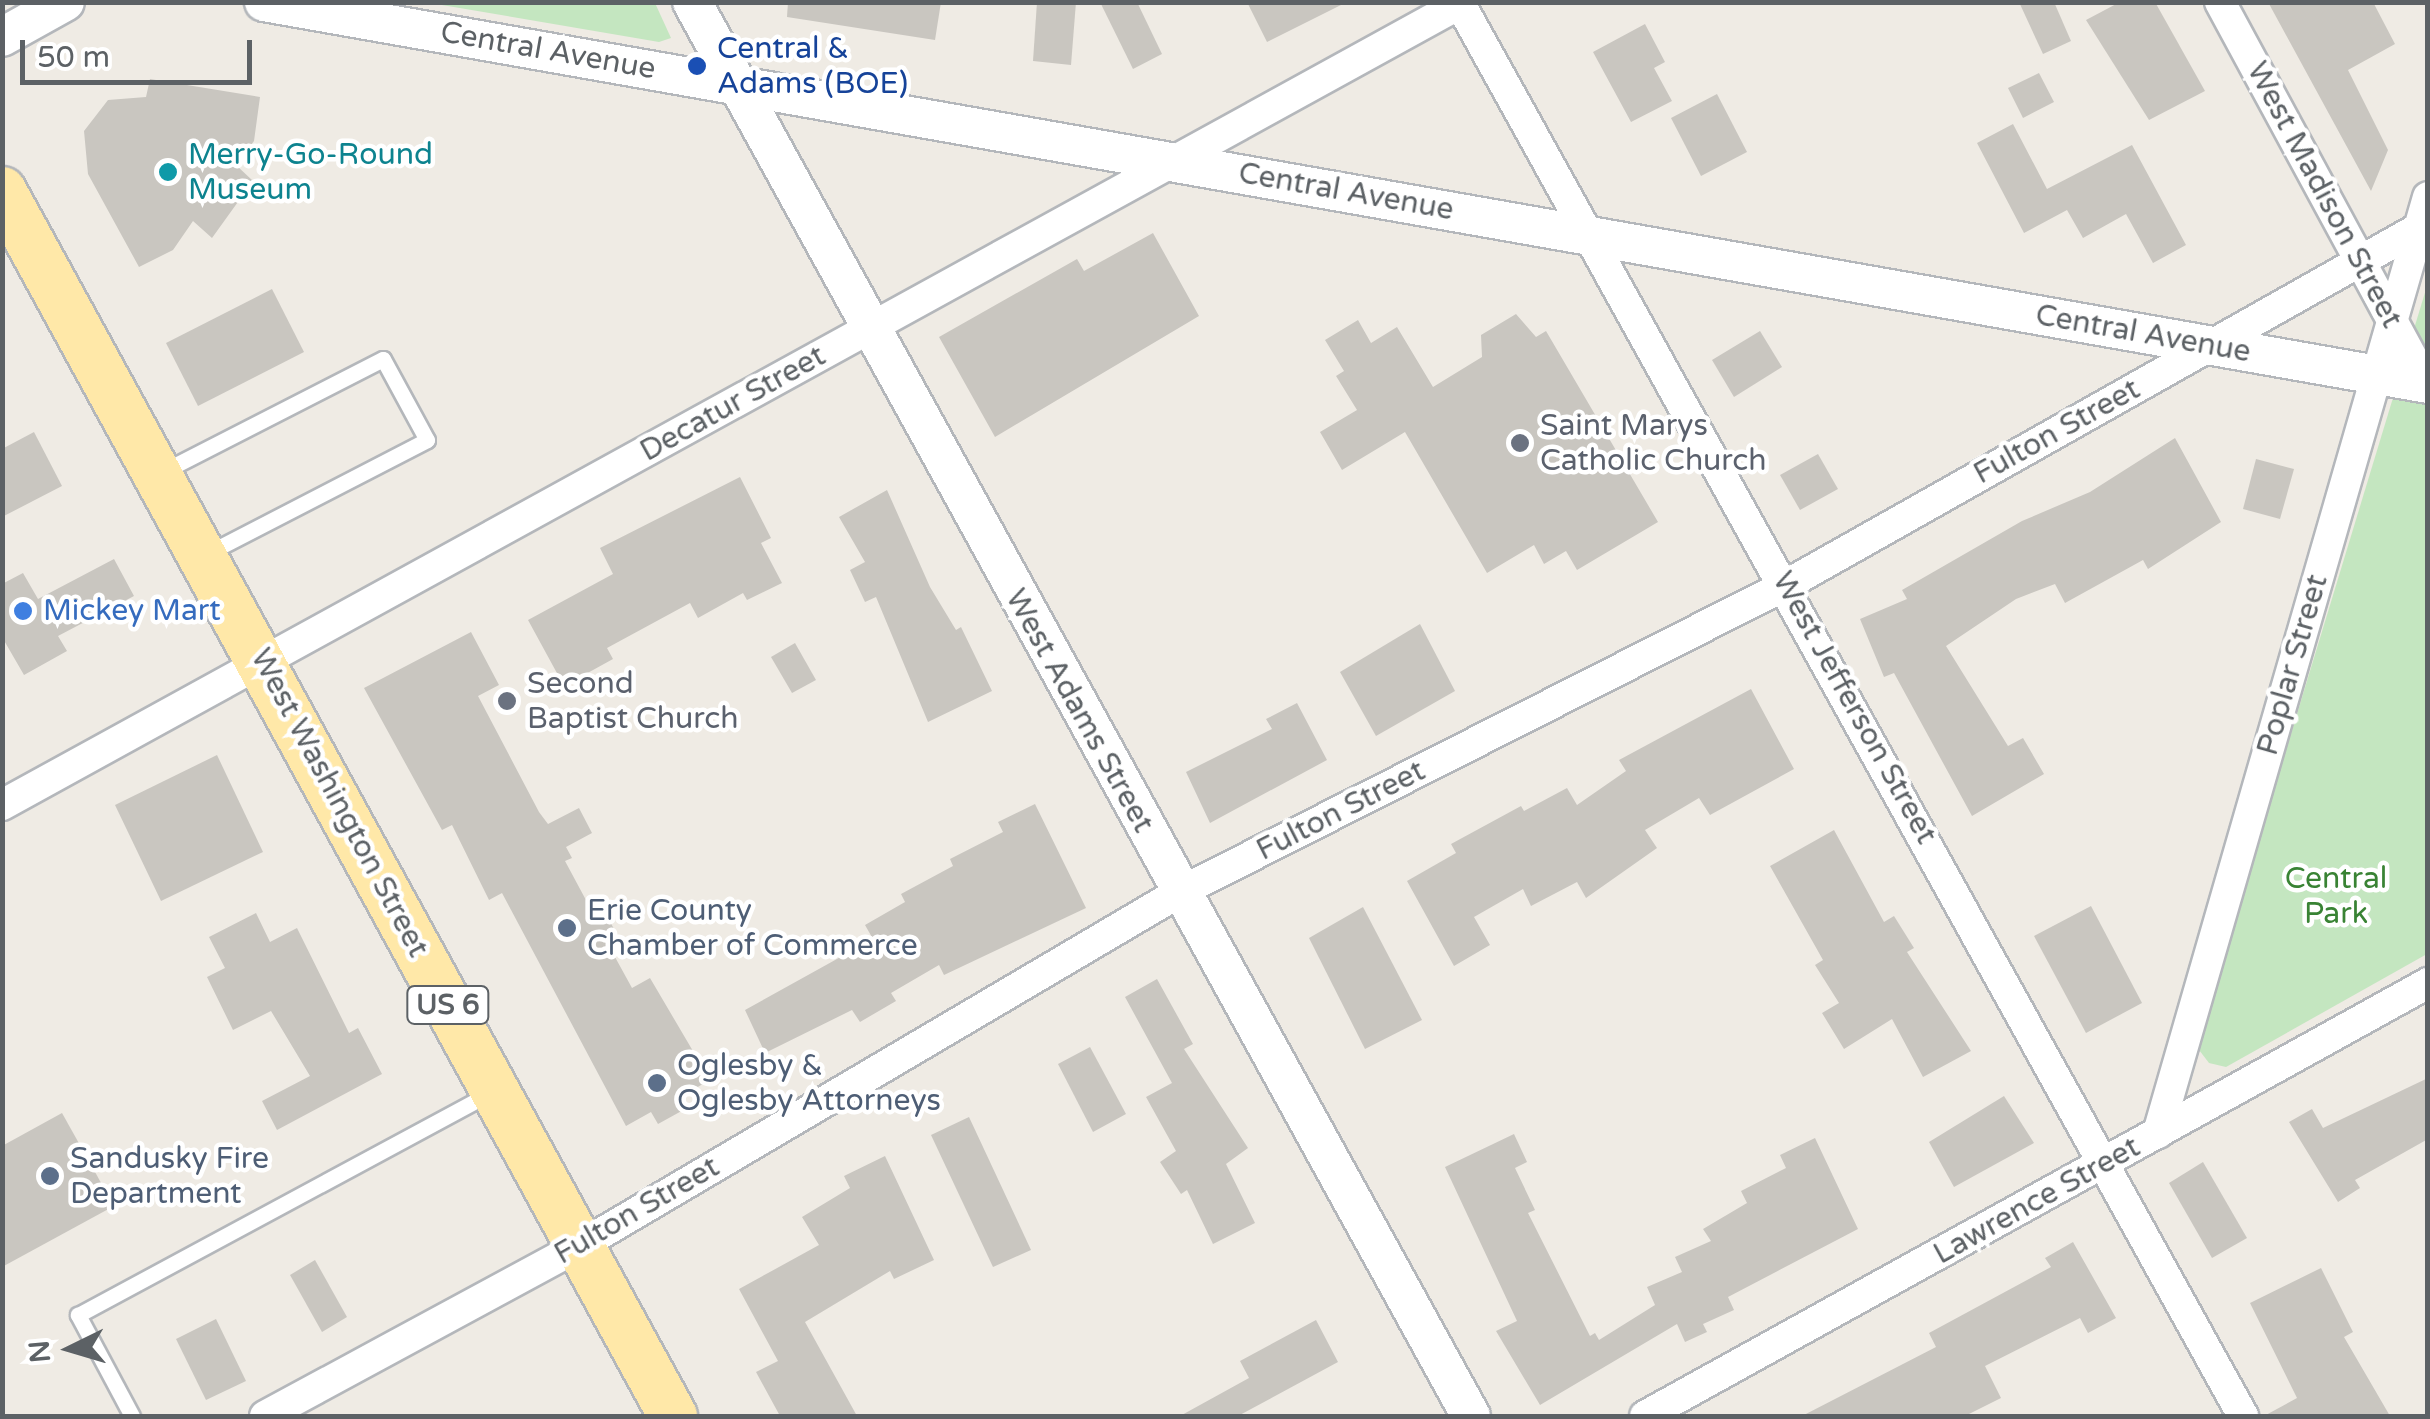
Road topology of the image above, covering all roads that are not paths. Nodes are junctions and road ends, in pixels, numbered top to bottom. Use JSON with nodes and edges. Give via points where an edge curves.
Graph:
{"nodes":[{"id":1,"x":65,"y":2,"type":"edge"},
{"id":2,"x":264,"y":2,"type":"edge"},
{"id":3,"x":692,"y":2,"type":"edge"},
{"id":4,"x":2220,"y":2,"type":"edge"},
{"id":5,"x":1461,"y":3,"type":"edge"},
{"id":6,"x":2,"y":37,"type":"edge"},
{"id":7,"x":736,"y":82,"type":"junction"},
{"id":8,"x":1176,"y":161,"type":"junction"},
{"id":9,"x":2,"y":191,"type":"edge"},
{"id":10,"x":2428,"y":198,"type":"edge"},
{"id":11,"x":2423,"y":226,"type":"edge"},
{"id":12,"x":1594,"y":238,"type":"junction"},
{"id":13,"x":2360,"y":262,"type":"junction"},
{"id":14,"x":2392,"y":322,"type":"junction"},
{"id":15,"x":868,"y":330,"type":"junction"},
{"id":16,"x":2212,"y":346,"type":"junction"},
{"id":17,"x":2376,"y":376,"type":"junction"},
{"id":18,"x":2427,"y":385,"type":"edge"},
{"id":19,"x":159,"y":474,"type":"junction"},
{"id":20,"x":204,"y":555,"type":"junction"},
{"id":21,"x":1786,"y":586,"type":"junction"},
{"id":22,"x":263,"y":662,"type":"junction"},
{"id":23,"x":2,"y":805,"type":"edge"},
{"id":24,"x":1180,"y":892,"type":"junction"},
{"id":25,"x":2428,"y":982,"type":"edge"},
{"id":26,"x":494,"y":1090,"type":"junction"},
{"id":27,"x":2158,"y":1134,"type":"junction"},
{"id":28,"x":2106,"y":1165,"type":"junction"},
{"id":29,"x":578,"y":1247,"type":"junction"},
{"id":30,"x":132,"y":1416,"type":"edge"},
{"id":31,"x":265,"y":1416,"type":"edge"},
{"id":32,"x":673,"y":1416,"type":"edge"},
{"id":33,"x":1471,"y":1416,"type":"edge"},
{"id":34,"x":1645,"y":1416,"type":"edge"},
{"id":35,"x":2243,"y":1416,"type":"edge"}],
"edges":[{"from":1,"to":6,"type":"street"},
{"from":2,"to":7,"type":"street","name":"Central Avenue"},
{"from":3,"to":7,"type":"street","name":"West Adams Street"},
{"from":4,"to":13,"type":"street","name":"West Madison Street"},
{"from":5,"to":8,"type":"street","name":"Decatur Street"},
{"from":5,"to":12,"type":"street","name":"West Jefferson Street"},
{"from":7,"to":8,"type":"street","name":"Central Avenue"},
{"from":7,"to":15,"type":"street","name":"West Adams Street"},
{"from":8,"to":12,"type":"street","name":"Central Avenue"},
{"from":8,"to":15,"type":"street","name":"Decatur Street"},
{"from":9,"to":19,"type":"main road","name":"West Washington Street","number":"US 6"},
{"from":10,"to":11,"type":"street","name":"Poplar Street"},
{"from":11,"to":13,"type":"street","name":"Fulton Street"},
{"from":11,"to":14,"type":"street","name":"Poplar Street"},
{"from":12,"to":16,"type":"street","name":"Central Avenue"},
{"from":12,"to":21,"type":"street","name":"West Jefferson Street"},
{"from":13,"to":14,"type":"street","name":"West Madison Street"},
{"from":13,"to":16,"type":"street","name":"Fulton Street"},
{"from":14,"to":17,"type":"street","name":"Poplar Street"},
{"from":14,"to":18,"type":"street","name":"West Madison Street"},
{"from":15,"to":22,"type":"street","name":"Decatur Street"},
{"from":15,"to":24,"type":"street","name":"West Adams Street"},
{"from":16,"to":17,"type":"street","name":"Central Avenue"},
{"from":16,"to":21,"type":"street","name":"Fulton Street"},
{"from":17,"to":18,"type":"street","name":"Central Avenue"},
{"from":17,"to":27,"type":"street","name":"Poplar Street"},
{"from":19,"to":20,"type":"main road","name":"West Washington Street","number":"US 6"},
{"from":19,"to":20,"type":"lane","via":[[383,359],[427,440]]},
{"from":20,"to":22,"type":"main road","name":"West Washington Street","number":"US 6"},
{"from":21,"to":24,"type":"street","name":"Fulton Street"},
{"from":21,"to":28,"type":"street","name":"West Jefferson Street"},
{"from":22,"to":23,"type":"street","name":"Decatur Street"},
{"from":22,"to":26,"type":"main road","name":"West Washington Street","number":"US 6"},
{"from":24,"to":29,"type":"street","name":"Fulton Street"},
{"from":24,"to":33,"type":"street","name":"West Adams Street"},
{"from":25,"to":27,"type":"street","name":"Lawrence Street"},
{"from":26,"to":29,"type":"main road","name":"West Washington Street","number":"US 6"},
{"from":26,"to":30,"type":"lane","via":[[78,1315]]},
{"from":27,"to":28,"type":"street","name":"Lawrence Street"},
{"from":28,"to":34,"type":"street","name":"Lawrence Street"},
{"from":28,"to":35,"type":"street","name":"West Jefferson Street"},
{"from":29,"to":31,"type":"street","name":"Fulton Street"},
{"from":29,"to":32,"type":"main road","name":"West Washington Street","number":"US 6"}]}
